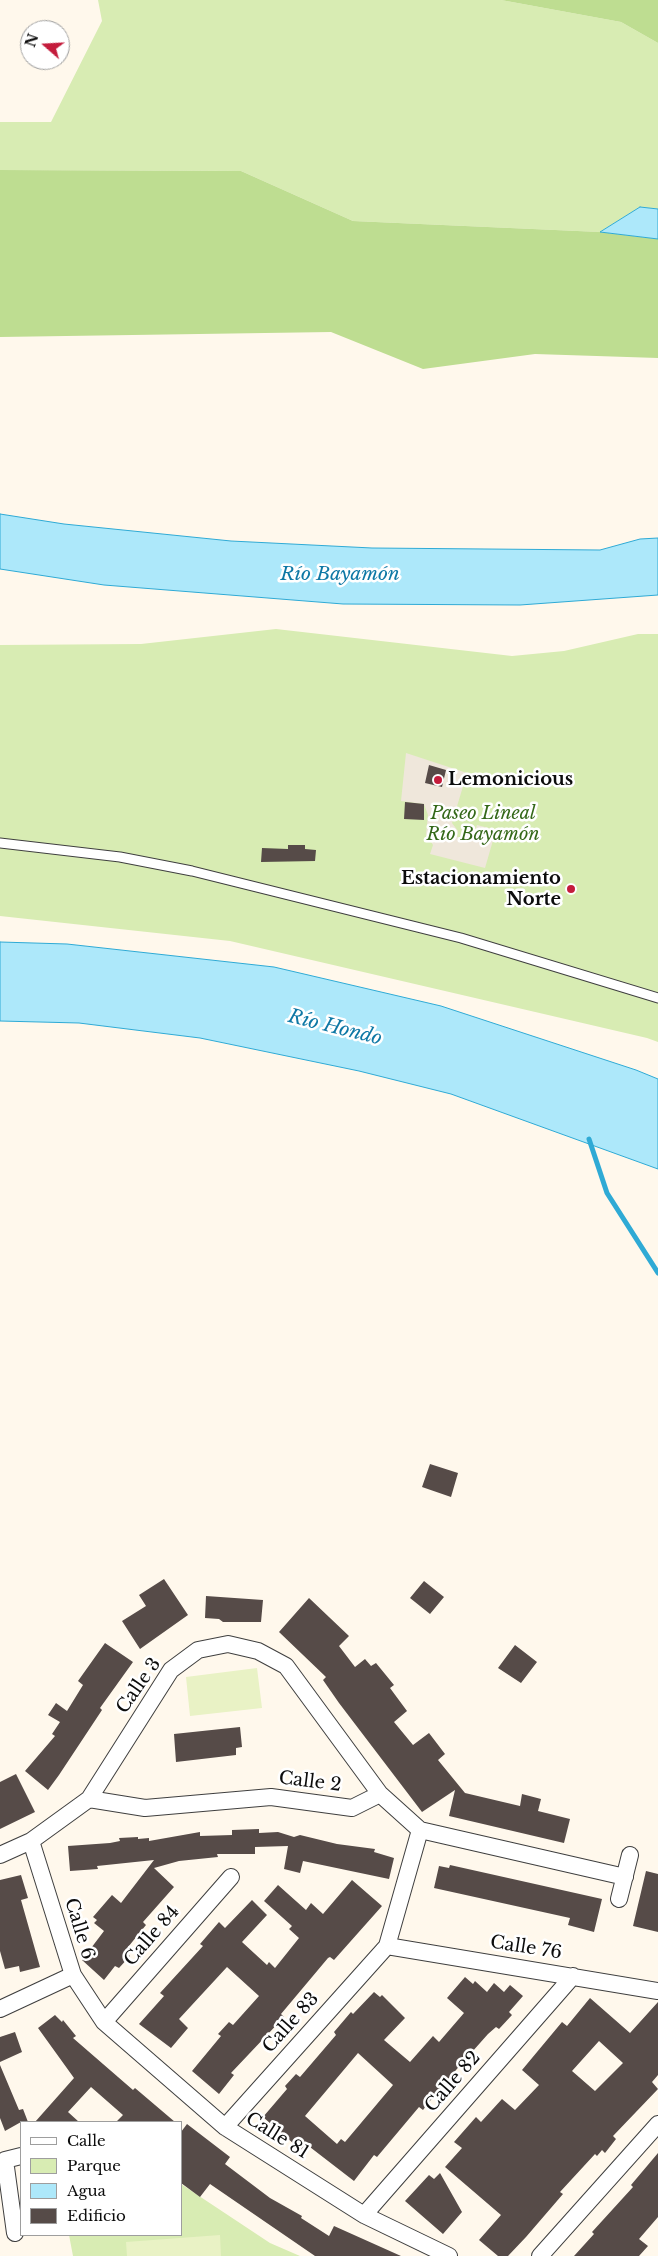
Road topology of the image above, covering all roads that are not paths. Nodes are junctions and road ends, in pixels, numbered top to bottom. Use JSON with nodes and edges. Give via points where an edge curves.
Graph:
{"nodes":[{"id":1,"x":0,"y":842,"type":"edge"},
{"id":2,"x":658,"y":998,"type":"edge"},
{"id":3,"x":380,"y":1794,"type":"junction"},
{"id":4,"x":89,"y":1799,"type":"junction"},
{"id":5,"x":420,"y":1830,"type":"junction"},
{"id":6,"x":31,"y":1841,"type":"junction"},
{"id":7,"x":0,"y":1855,"type":"edge"},
{"id":8,"x":630,"y":1855,"type":"dead end"},
{"id":9,"x":231,"y":1877,"type":"dead end"},
{"id":10,"x":625,"y":1877,"type":"junction"},
{"id":11,"x":619,"y":1899,"type":"dead end"},
{"id":12,"x":387,"y":1946,"type":"junction"},
{"id":13,"x":73,"y":1975,"type":"junction"},
{"id":14,"x":573,"y":1976,"type":"junction"},
{"id":15,"x":658,"y":1991,"type":"edge"},
{"id":16,"x":0,"y":2009,"type":"edge"},
{"id":17,"x":104,"y":2022,"type":"junction"},
{"id":18,"x":658,"y":2124,"type":"edge"},
{"id":19,"x":226,"y":2128,"type":"junction"},
{"id":20,"x":20,"y":2156,"type":"edge"},
{"id":21,"x":364,"y":2215,"type":"junction"},
{"id":22,"x":12,"y":2233,"type":"edge"},
{"id":23,"x":448,"y":2256,"type":"edge"},
{"id":24,"x":540,"y":2256,"type":"edge"}],
"edges":[{"from":1,"to":2,"type":"lane","via":[[192,871],[462,938]]},
{"from":3,"to":4,"type":"street","name":"Calle 2","via":[[352,1808],[271,1797],[145,1808]]},
{"from":3,"to":4,"type":"street","name":"Calle 3","via":[[286,1666],[258,1651],[228,1644],[198,1650],[171,1670]]},
{"from":3,"to":5,"type":"street"},
{"from":4,"to":6,"type":"street","name":"Calle 3"},
{"from":5,"to":10,"type":"street"},
{"from":5,"to":12,"type":"street"},
{"from":6,"to":7,"type":"street","name":"Calle 3"},
{"from":6,"to":13,"type":"street","name":"Calle 6"},
{"from":8,"to":10,"type":"street"},
{"from":9,"to":17,"type":"street","name":"Calle 84"},
{"from":10,"to":11,"type":"street"},
{"from":12,"to":14,"type":"street","name":"Calle 76"},
{"from":12,"to":19,"type":"street","name":"Calle 83"},
{"from":13,"to":16,"type":"street"},
{"from":13,"to":17,"type":"street","name":"Calle 6"},
{"from":14,"to":15,"type":"street","name":"Calle 76"},
{"from":14,"to":21,"type":"street","name":"Calle 82"},
{"from":17,"to":19,"type":"street","name":"Calle 81"},
{"from":18,"to":24,"type":"street"},
{"from":19,"to":21,"type":"street","name":"Calle 81"},
{"from":20,"to":22,"type":"street","via":[[5,2160]]},
{"from":21,"to":23,"type":"street","name":"Calle 81"}]}
